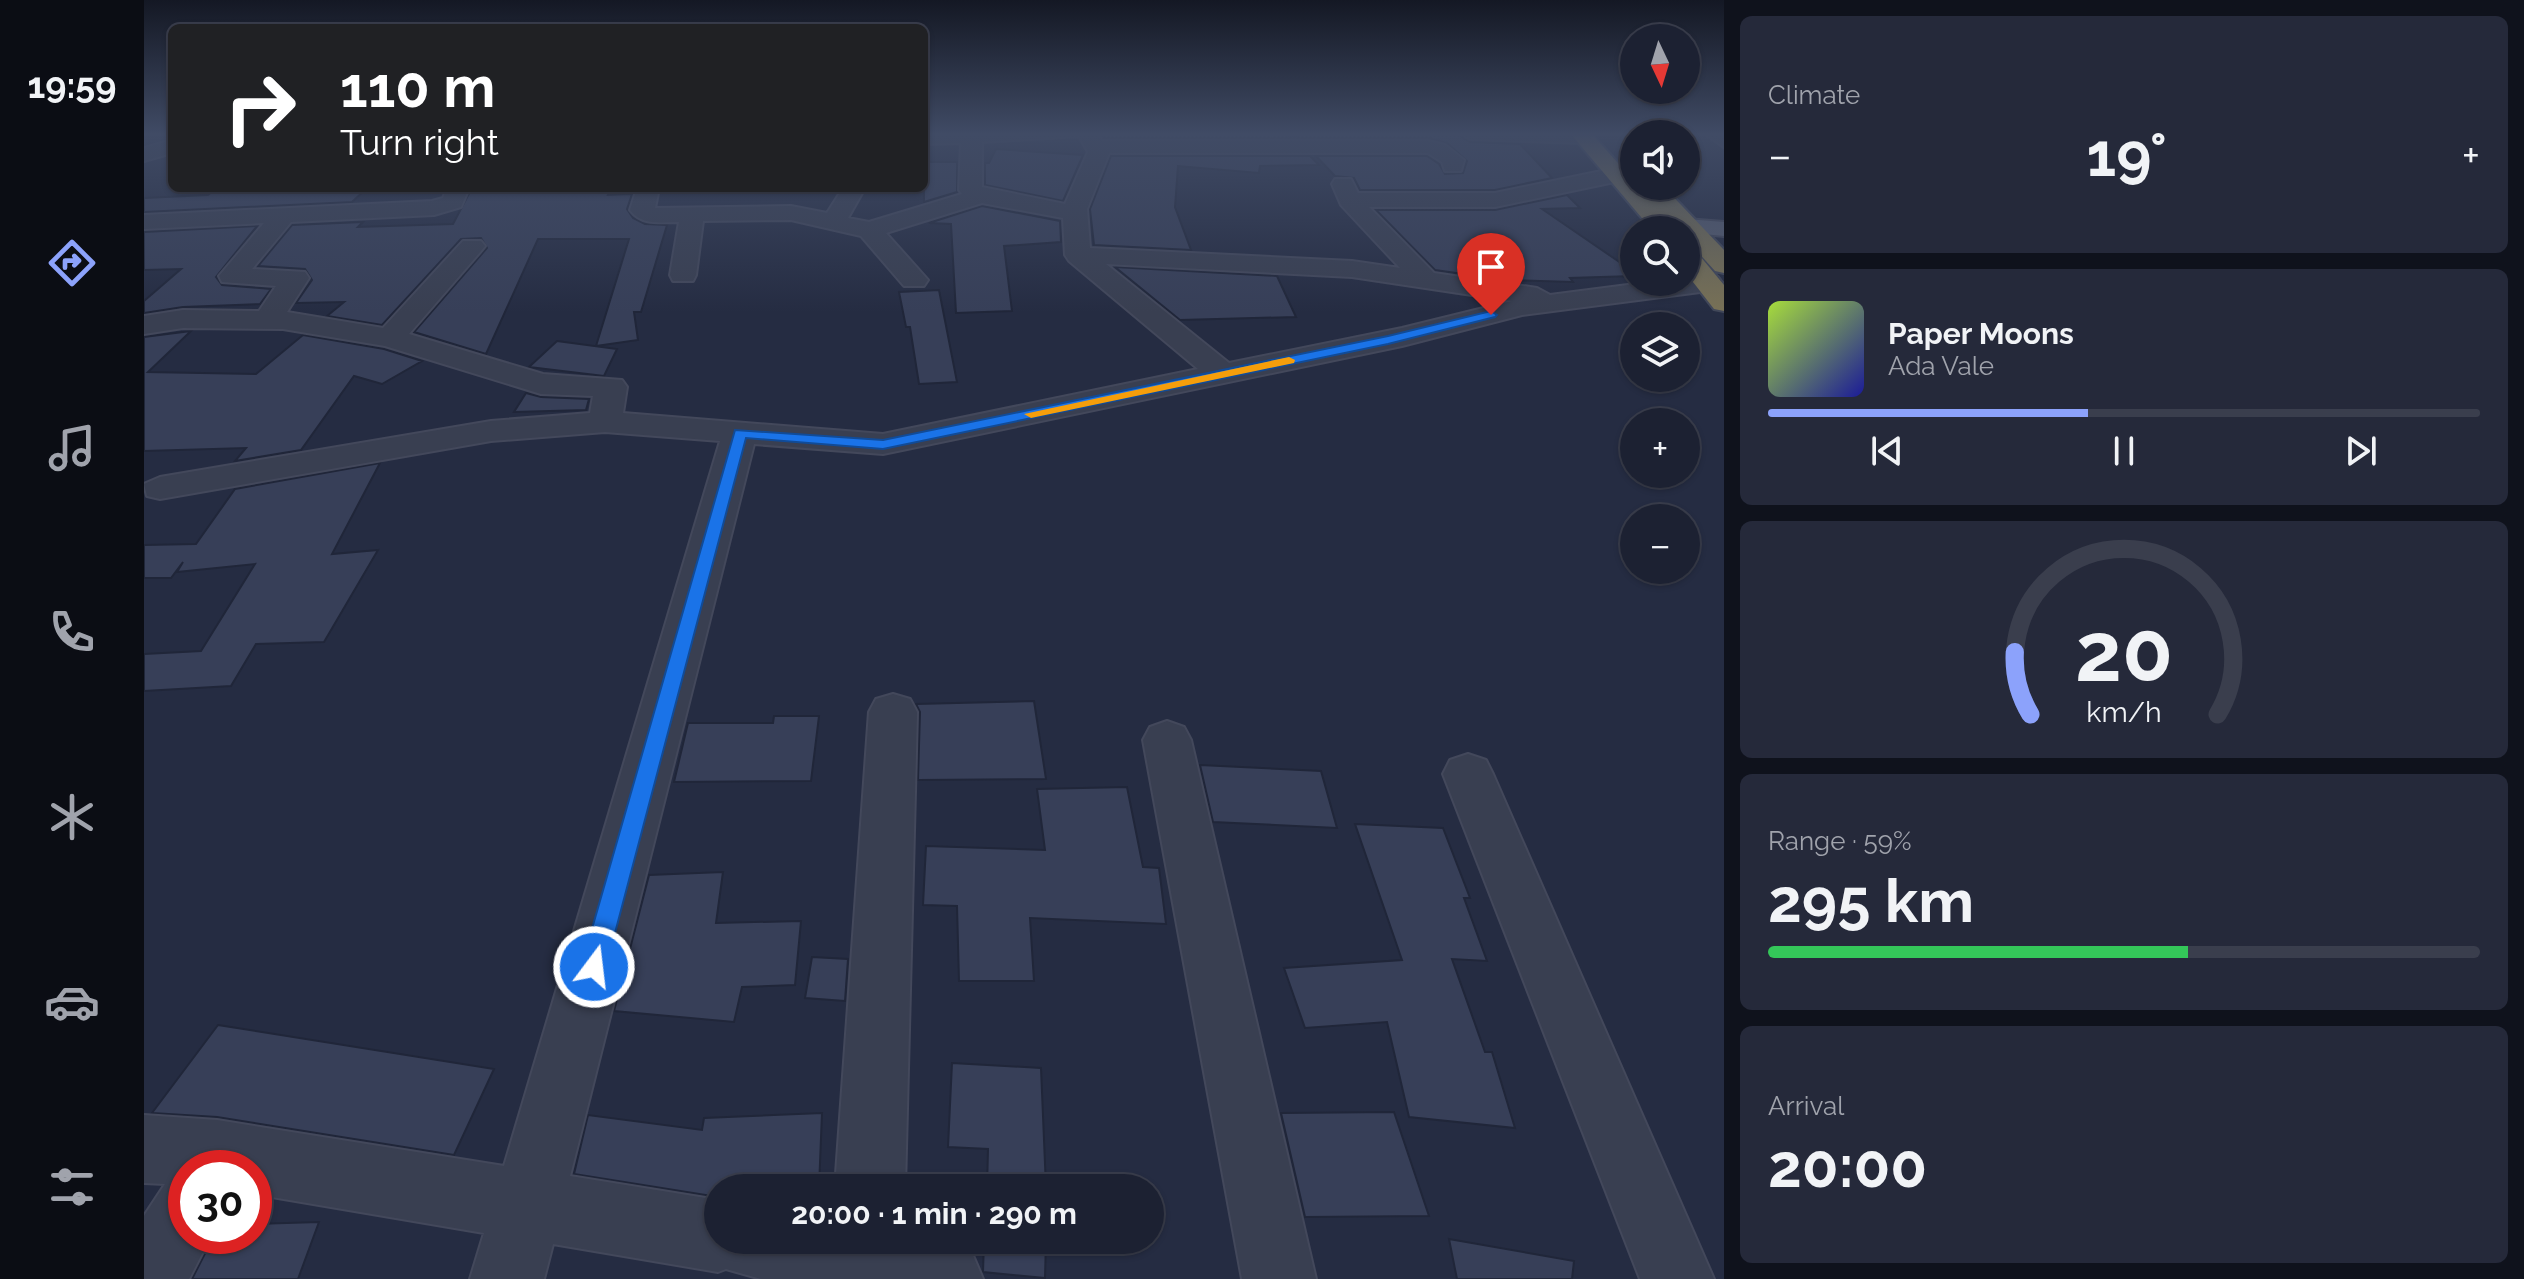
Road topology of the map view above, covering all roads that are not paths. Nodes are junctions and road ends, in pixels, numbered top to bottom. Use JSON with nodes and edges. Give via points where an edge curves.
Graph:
{"nodes":[{"id":1,"x":456,"y":193,"type":"edge"},
{"id":2,"x":647,"y":193,"type":"edge"},
{"id":3,"x":851,"y":193,"type":"edge"},
{"id":4,"x":975,"y":193,"type":"edge"},
{"id":5,"x":1084,"y":193,"type":"edge"},
{"id":6,"x":1345,"y":193,"type":"edge"},
{"id":7,"x":1488,"y":193,"type":"edge"},
{"id":8,"x":1529,"y":193,"type":"edge"},
{"id":9,"x":981,"y":196,"type":"junction"},
{"id":10,"x":1501,"y":199,"type":"junction"},
{"id":11,"x":1349,"y":200,"type":"junction"},
{"id":12,"x":1649,"y":200,"type":"edge"},
{"id":13,"x":1075,"y":213,"type":"junction"},
{"id":14,"x":284,"y":215,"type":"junction"},
{"id":15,"x":692,"y":215,"type":"junction"},
{"id":16,"x":1663,"y":216,"type":"edge"},
{"id":17,"x":144,"y":222,"type":"edge"},
{"id":18,"x":833,"y":223,"type":"junction"},
{"id":19,"x":1700,"y":228,"type":"edge"},
{"id":20,"x":1724,"y":229,"type":"edge"},
{"id":21,"x":870,"y":230,"type":"junction"},
{"id":22,"x":472,"y":246,"type":"dead end"},
{"id":23,"x":1078,"y":255,"type":"junction"},
{"id":24,"x":1700,"y":261,"type":"edge"},
{"id":25,"x":1700,"y":268,"type":"edge"},
{"id":26,"x":683,"y":275,"type":"dead end"},
{"id":27,"x":1424,"y":278,"type":"junction"},
{"id":28,"x":914,"y":280,"type":"dead end"},
{"id":29,"x":1719,"y":284,"type":"edge"},
{"id":30,"x":1567,"y":301,"type":"junction"},
{"id":31,"x":268,"y":320,"type":"junction"},
{"id":32,"x":144,"y":325,"type":"edge"},
{"id":33,"x":390,"y":338,"type":"junction"},
{"id":34,"x":1223,"y":374,"type":"junction"},
{"id":35,"x":605,"y":422,"type":"junction"},
{"id":36,"x":740,"y":433,"type":"junction"},
{"id":37,"x":149,"y":491,"type":"edge"},
{"id":38,"x":893,"y":712,"type":"dead end"},
{"id":39,"x":1167,"y":740,"type":"dead end"},
{"id":40,"x":1468,"y":774,"type":"dead end"},
{"id":41,"x":144,"y":1149,"type":"edge"},
{"id":42,"x":168,"y":1161,"type":"edge"},
{"id":43,"x":871,"y":1174,"type":"edge"},
{"id":44,"x":272,"y":1184,"type":"edge"},
{"id":45,"x":529,"y":1205,"type":"junction"},
{"id":46,"x":704,"y":1234,"type":"edge"},
{"id":47,"x":168,"y":1244,"type":"edge"},
{"id":48,"x":829,"y":1254,"type":"edge"},
{"id":49,"x":866,"y":1260,"type":"edge"},
{"id":50,"x":149,"y":1279,"type":"edge"},
{"id":51,"x":507,"y":1279,"type":"edge"},
{"id":52,"x":946,"y":1279,"type":"edge"},
{"id":53,"x":1279,"y":1279,"type":"edge"},
{"id":54,"x":1677,"y":1279,"type":"edge"}],
"edges":[{"from":1,"to":14,"type":"street","via":[[443,207]]},
{"from":2,"to":15,"type":"street","via":[[642,213]]},
{"from":3,"to":18,"type":"street"},
{"from":4,"to":9,"type":"street"},
{"from":5,"to":13,"type":"street"},
{"from":6,"to":11,"type":"street"},
{"from":7,"to":10,"type":"street"},
{"from":8,"to":10,"type":"street"},
{"from":9,"to":13,"type":"street"},
{"from":9,"to":21,"type":"street"},
{"from":10,"to":11,"type":"street"},
{"from":11,"to":27,"type":"street"},
{"from":12,"to":16,"type":"highway"},
{"from":13,"to":23,"type":"street"},
{"from":14,"to":17,"type":"street"},
{"from":14,"to":31,"type":"street","via":[[232,276],[295,278]]},
{"from":15,"to":18,"type":"street","via":[[791,213]]},
{"from":15,"to":26,"type":"street"},
{"from":18,"to":21,"type":"street"},
{"from":19,"to":20,"type":"main road"},
{"from":21,"to":28,"type":"street"},
{"from":22,"to":33,"type":"street"},
{"from":23,"to":27,"type":"street","via":[[1337,268]]},
{"from":23,"to":34,"type":"street"},
{"from":24,"to":29,"type":"highway"},
{"from":25,"to":29,"type":"highway"},
{"from":27,"to":30,"type":"street"},
{"from":29,"to":30,"type":"street"},
{"from":30,"to":34,"type":"street"},
{"from":31,"to":32,"type":"street","via":[[183,319]]},
{"from":31,"to":33,"type":"street"},
{"from":33,"to":35,"type":"street","via":[[541,384],[611,387]]},
{"from":34,"to":36,"type":"street","via":[[883,444]]},
{"from":35,"to":36,"type":"street"},
{"from":35,"to":37,"type":"street","via":[[491,431]]},
{"from":36,"to":45,"type":"street"},
{"from":38,"to":43,"type":"street"},
{"from":39,"to":53,"type":"street"},
{"from":40,"to":54,"type":"street"},
{"from":41,"to":42,"type":"street"},
{"from":44,"to":45,"type":"street"},
{"from":45,"to":46,"type":"street"},
{"from":45,"to":51,"type":"street"},
{"from":47,"to":50,"type":"street"},
{"from":48,"to":49,"type":"street"},
{"from":49,"to":52,"type":"street"}]}
